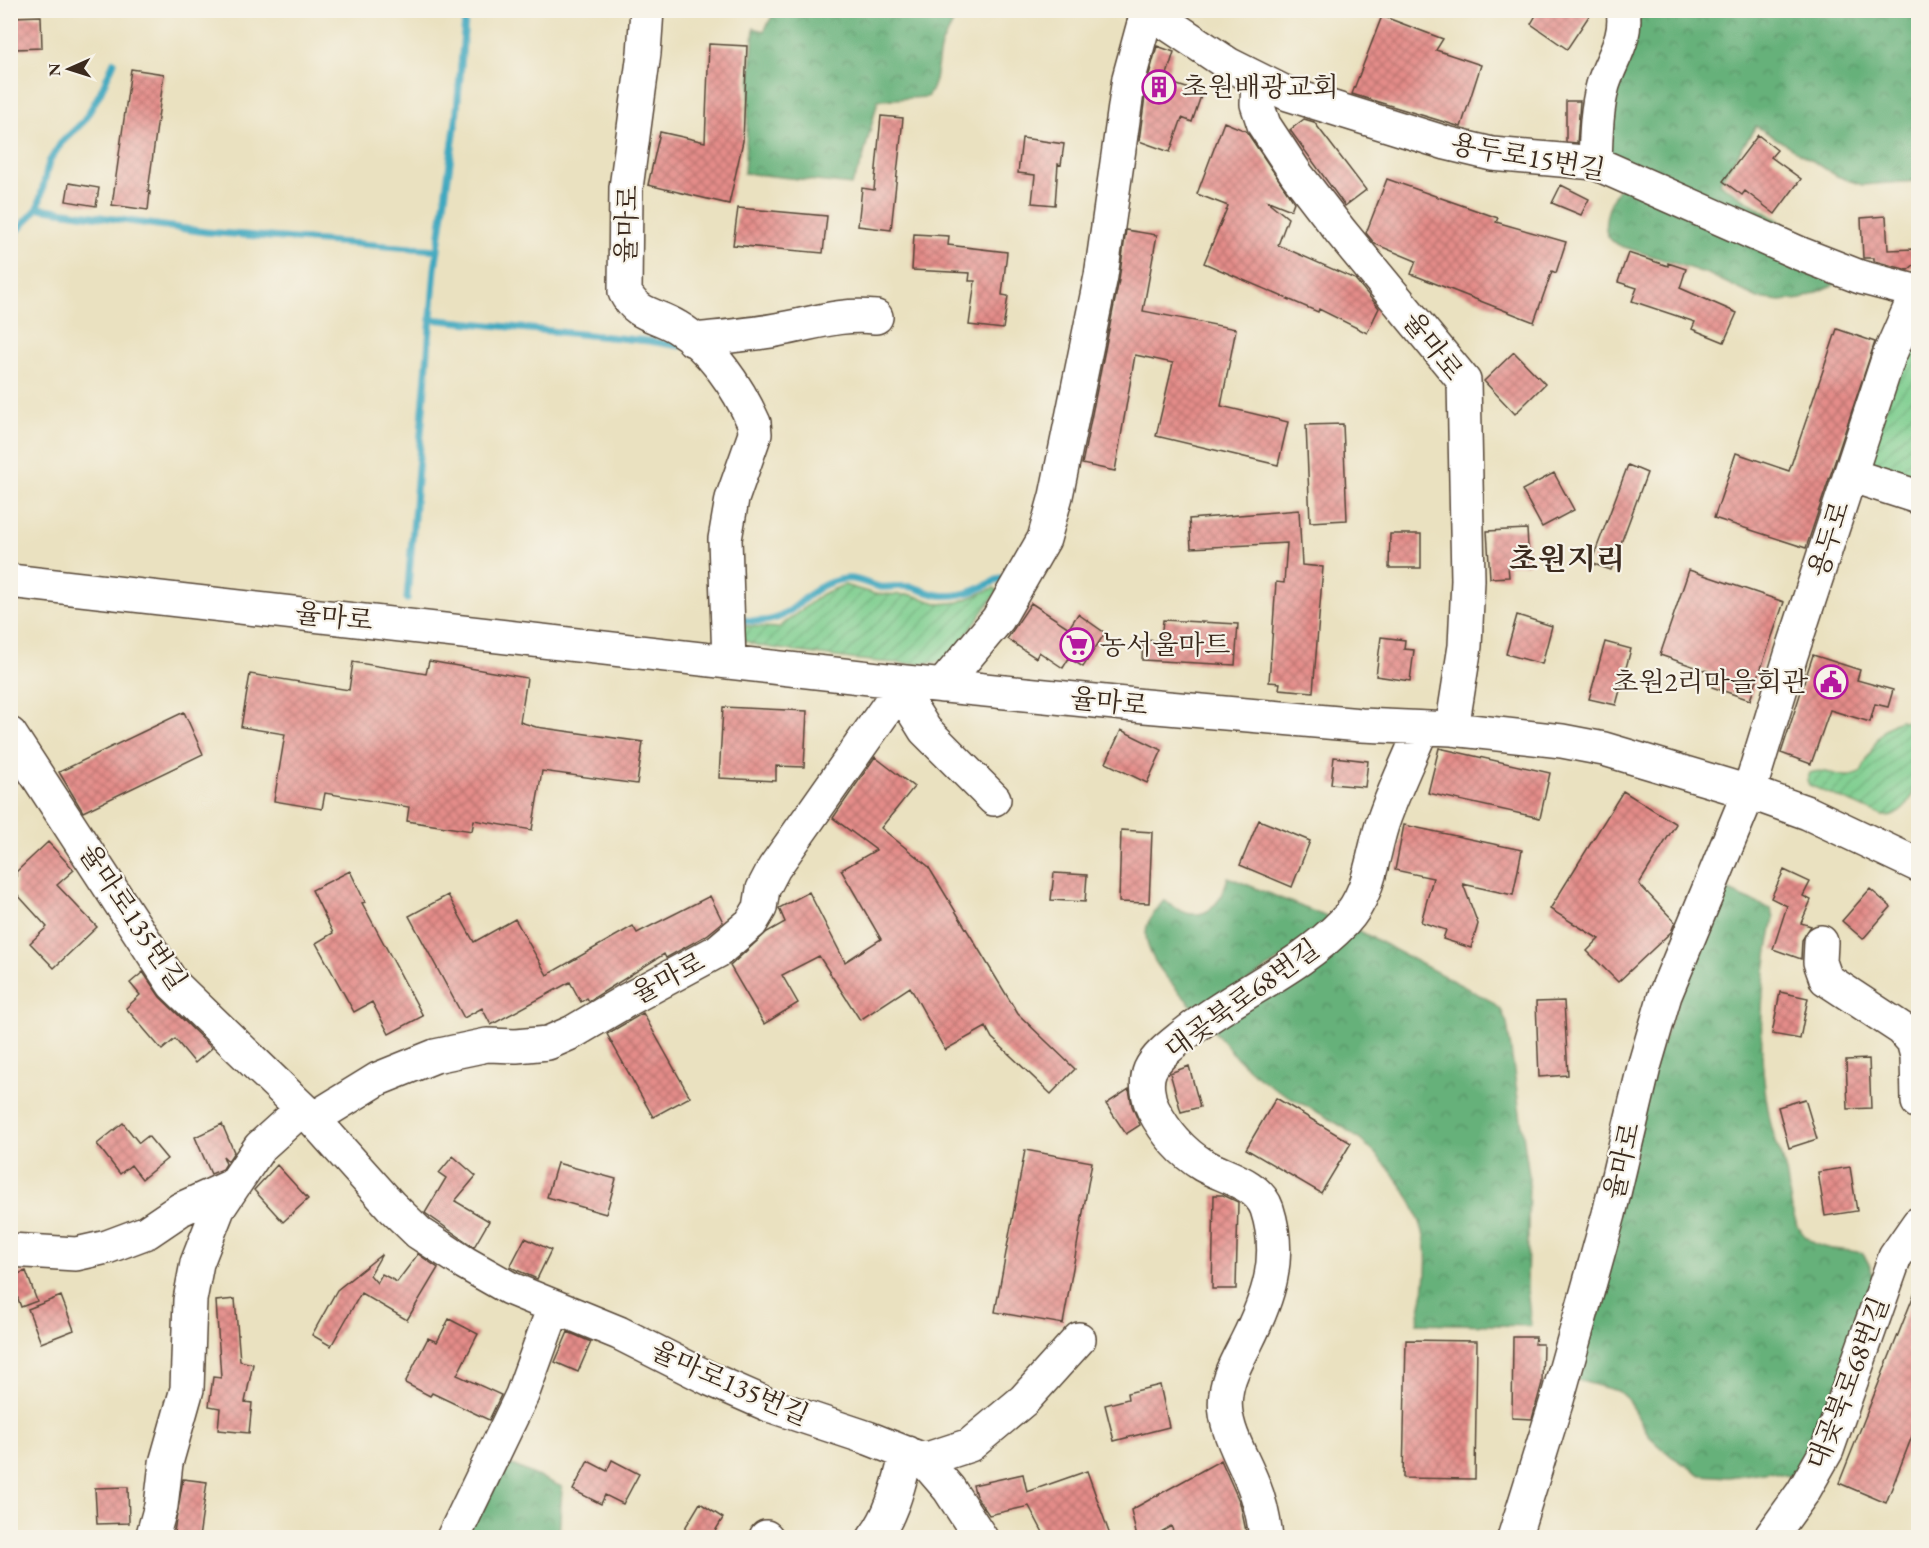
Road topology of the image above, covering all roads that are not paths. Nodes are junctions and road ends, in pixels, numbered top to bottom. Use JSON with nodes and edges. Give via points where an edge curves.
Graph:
{"nodes":[{"id":1,"x":647,"y":10,"type":"edge"},
{"id":2,"x":1623,"y":10,"type":"edge"},
{"id":3,"x":1147,"y":11,"type":"edge"},
{"id":4,"x":1258,"y":81,"type":"junction"},
{"id":5,"x":1595,"y":163,"type":"junction"},
{"id":6,"x":1918,"y":291,"type":"edge"},
{"id":7,"x":876,"y":317,"type":"dead end"},
{"id":8,"x":693,"y":340,"type":"junction"},
{"id":9,"x":1850,"y":475,"type":"junction"},
{"id":10,"x":1918,"y":497,"type":"edge"},
{"id":11,"x":10,"y":581,"type":"edge"},
{"id":12,"x":729,"y":662,"type":"junction"},
{"id":13,"x":905,"y":682,"type":"junction"},
{"id":14,"x":942,"y":686,"type":"junction"},
{"id":15,"x":1437,"y":728,"type":"junction"},
{"id":16,"x":10,"y":734,"type":"edge"},
{"id":17,"x":1749,"y":792,"type":"junction"},
{"id":18,"x":994,"y":799,"type":"dead end"},
{"id":19,"x":1918,"y":865,"type":"edge"},
{"id":20,"x":1361,"y":900,"type":"joint"},
{"id":21,"x":1821,"y":942,"type":"dead end"},
{"id":22,"x":1918,"y":1102,"type":"edge"},
{"id":23,"x":307,"y":1114,"type":"junction"},
{"id":24,"x":234,"y":1185,"type":"junction"},
{"id":25,"x":1918,"y":1224,"type":"edge"},
{"id":26,"x":10,"y":1250,"type":"edge"},
{"id":27,"x":554,"y":1307,"type":"junction"},
{"id":28,"x":1079,"y":1339,"type":"dead end"},
{"id":29,"x":915,"y":1457,"type":"junction"},
{"id":30,"x":152,"y":1538,"type":"edge"},
{"id":31,"x":453,"y":1538,"type":"edge"},
{"id":32,"x":874,"y":1538,"type":"edge"},
{"id":33,"x":981,"y":1538,"type":"edge"},
{"id":34,"x":1266,"y":1538,"type":"edge"},
{"id":35,"x":1514,"y":1538,"type":"edge"},
{"id":36,"x":1770,"y":1538,"type":"edge"}],
"edges":[{"from":1,"to":8,"type":"street","name":"율마로","via":[[626,188],[625,292],[631,305],[678,327]]},
{"from":2,"to":5,"type":"street","via":[[1623,37],[1604,83],[1597,116]]},
{"from":3,"to":4,"type":"street","name":"용두로15번길"},
{"from":3,"to":14,"type":"street","via":[[1129,78],[1101,276],[1044,539],[998,619]]},
{"from":4,"to":5,"type":"street","name":"용두로15번길","via":[[1335,111],[1446,143],[1492,154]]},
{"from":4,"to":15,"type":"street","name":"율마로","via":[[1257,104],[1264,125],[1297,175],[1464,381],[1465,646]]},
{"from":5,"to":6,"type":"street","name":"용두로15번길","via":[[1801,254],[1860,277]]},
{"from":6,"to":9,"type":"street","name":"용두로","via":[[1889,356]]},
{"from":7,"to":8,"type":"street","via":[[828,317],[774,330]]},
{"from":8,"to":12,"type":"street","name":"율마로","via":[[713,357],[754,423],[755,434],[732,499],[725,539]]},
{"from":9,"to":10,"type":"street"},
{"from":9,"to":17,"type":"street","name":"용두로"},
{"from":11,"to":12,"type":"street","name":"율마로"},
{"from":12,"to":13,"type":"street","name":"율마로"},
{"from":13,"to":14,"type":"street","name":"율마로"},
{"from":13,"to":18,"type":"street","via":[[912,709],[925,730]]},
{"from":13,"to":23,"type":"street","name":"율마로","via":[[774,868],[751,923],[718,951],[548,1043],[487,1045],[435,1056]]},
{"from":14,"to":15,"type":"street","name":"율마로","via":[[1338,723]]},
{"from":15,"to":17,"type":"street","name":"율마로","via":[[1594,747]]},
{"from":15,"to":20,"type":"street","name":"율마로","via":[[1385,816]]},
{"from":16,"to":23,"type":"street","name":"율마로135번길","via":[[173,984]]},
{"from":17,"to":19,"type":"street","name":"율마로","via":[[1817,817]]},
{"from":17,"to":35,"type":"street","name":"율마로","via":[[1665,995],[1606,1225]]},
{"from":20,"to":34,"type":"street","name":"대곶북로68번길","via":[[1318,945],[1208,1016],[1170,1047],[1149,1071],[1151,1104],[1173,1140],[1202,1164],[1259,1195],[1269,1216],[1275,1261],[1273,1280],[1225,1395],[1230,1430],[1254,1486]]},
{"from":21,"to":22,"type":"street","via":[[1820,962],[1826,979],[1902,1029],[1913,1041]]},
{"from":23,"to":24,"type":"street","via":[[260,1147]]},
{"from":23,"to":27,"type":"street","name":"율마로135번길","via":[[419,1233],[510,1288]]},
{"from":24,"to":26,"type":"street","via":[[181,1209],[147,1232],[107,1247],[76,1254]]},
{"from":24,"to":30,"type":"street","via":[[218,1209],[197,1263],[190,1300],[187,1389],[166,1463]]},
{"from":25,"to":36,"type":"street","name":"대곶북로68번길","via":[[1895,1257],[1827,1450]]},
{"from":27,"to":29,"type":"street","name":"율마로135번길","via":[[619,1333],[769,1405]]},
{"from":27,"to":31,"type":"street","via":[[522,1395]]},
{"from":28,"to":29,"type":"street","via":[[1024,1401],[970,1445]]},
{"from":29,"to":32,"type":"street"},
{"from":29,"to":33,"type":"street","via":[[949,1489]]}]}
